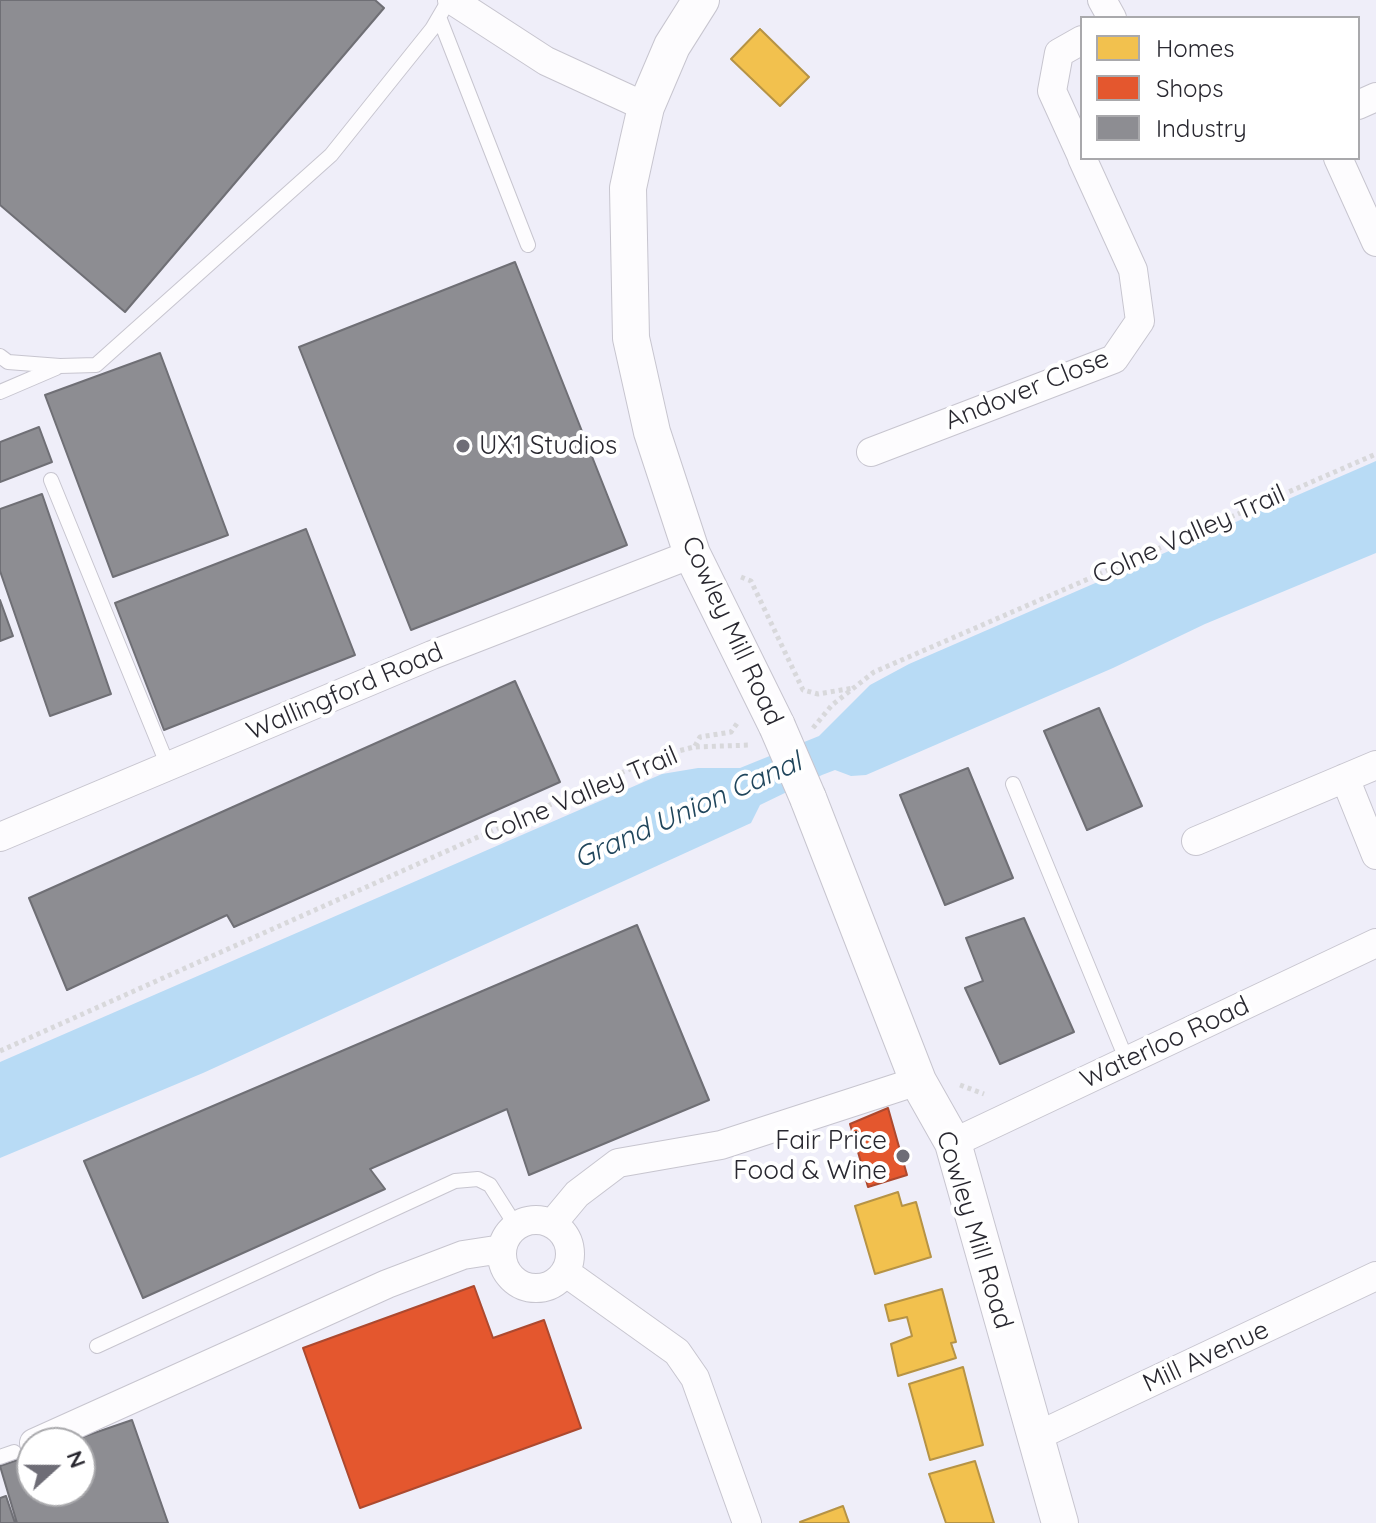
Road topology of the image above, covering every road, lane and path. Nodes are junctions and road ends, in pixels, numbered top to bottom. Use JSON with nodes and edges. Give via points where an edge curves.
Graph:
{"nodes":[{"id":1,"x":701,"y":0,"type":"edge"},
{"id":2,"x":447,"y":6,"type":"edge"},
{"id":3,"x":1080,"y":41,"type":"edge"},
{"id":4,"x":646,"y":107,"type":"junction"},
{"id":5,"x":1080,"y":154,"type":"edge"},
{"id":6,"x":1083,"y":160,"type":"edge"},
{"id":7,"x":1339,"y":160,"type":"edge"},
{"id":8,"x":1376,"y":242,"type":"edge"},
{"id":9,"x":528,"y":245,"type":"dead end"},
{"id":10,"x":0,"y":356,"type":"edge"},
{"id":11,"x":60,"y":366,"type":"junction"},
{"id":12,"x":0,"y":392,"type":"edge"},
{"id":13,"x":871,"y":452,"type":"dead end"},
{"id":14,"x":1376,"y":454,"type":"edge"},
{"id":15,"x":51,"y":480,"type":"dead end"},
{"id":16,"x":692,"y":554,"type":"junction"},
{"id":17,"x":731,"y":574,"type":"dead end"},
{"id":18,"x":854,"y":688,"type":"junction"},
{"id":19,"x":783,"y":734,"type":"junction"},
{"id":20,"x":700,"y":737,"type":"dead end"},
{"id":21,"x":694,"y":747,"type":"junction"},
{"id":22,"x":1376,"y":765,"type":"edge"},
{"id":23,"x":168,"y":766,"type":"junction"},
{"id":24,"x":1345,"y":778,"type":"junction"},
{"id":25,"x":1013,"y":784,"type":"dead end"},
{"id":26,"x":0,"y":837,"type":"edge"},
{"id":27,"x":1196,"y":841,"type":"dead end"},
{"id":28,"x":1376,"y":855,"type":"edge"},
{"id":29,"x":1376,"y":943,"type":"edge"},
{"id":30,"x":0,"y":1051,"type":"edge"},
{"id":31,"x":1127,"y":1061,"type":"junction"},
{"id":32,"x":918,"y":1081,"type":"junction"},
{"id":33,"x":953,"y":1143,"type":"junction"},
{"id":34,"x":552,"y":1224,"type":"junction"},
{"id":35,"x":509,"y":1238,"type":"junction"},
{"id":36,"x":565,"y":1272,"type":"junction"},
{"id":37,"x":1376,"y":1276,"type":"edge"},
{"id":38,"x":97,"y":1346,"type":"dead end"},
{"id":39,"x":69,"y":1427,"type":"edge"},
{"id":40,"x":1035,"y":1437,"type":"junction"},
{"id":41,"x":747,"y":1523,"type":"edge"},
{"id":42,"x":1060,"y":1523,"type":"edge"}],
"edges":[{"from":1,"to":4,"type":"street","name":"Cowley Mill Road","via":[[672,46]]},
{"from":2,"to":4,"type":"street","via":[[546,61]]},
{"from":2,"to":9,"type":"lane"},
{"from":2,"to":11,"type":"lane","via":[[331,155],[96,365]]},
{"from":3,"to":5,"type":"street","name":"Andover Close","via":[[1059,53],[1052,91]]},
{"from":4,"to":16,"type":"street","name":"Cowley Mill Road","via":[[628,188],[631,338],[652,432]]},
{"from":6,"to":13,"type":"street","name":"Andover Close","via":[[1133,270],[1140,321],[1114,359]]},
{"from":7,"to":8,"type":"street"},
{"from":10,"to":11,"type":"lane","via":[[8,362]]},
{"from":11,"to":12,"type":"lane"},
{"from":14,"to":18,"type":"path","name":"Colne Valley Trail","via":[[874,672]]},
{"from":15,"to":23,"type":"lane"},
{"from":16,"to":19,"type":"street","name":"Cowley Mill Road"},
{"from":16,"to":23,"type":"street","name":"Wallingford Road"},
{"from":17,"to":18,"type":"path","via":[[751,581],[803,690],[818,694]]},
{"from":18,"to":19,"type":"path","name":"Colne Valley Trail"},
{"from":19,"to":21,"type":"path","name":"Colne Valley Trail"},
{"from":19,"to":32,"type":"street","name":"Cowley Mill Road","bridge":true},
{"from":20,"to":21,"type":"path"},
{"from":21,"to":30,"type":"path","name":"Colne Valley Trail","via":[[659,756]]},
{"from":22,"to":24,"type":"street"},
{"from":23,"to":26,"type":"street","name":"Wallingford Road"},
{"from":24,"to":27,"type":"street"},
{"from":24,"to":28,"type":"street"},
{"from":25,"to":31,"type":"lane"},
{"from":29,"to":31,"type":"street","name":"Waterloo Road"},
{"from":31,"to":33,"type":"street","name":"Waterloo Road"},
{"from":32,"to":33,"type":"street","name":"Cowley Mill Road"},
{"from":32,"to":34,"type":"street","via":[[721,1145],[618,1163],[577,1194]]},
{"from":33,"to":40,"type":"street","name":"Cowley Mill Road"},
{"from":34,"to":35,"type":"street","via":[[538,1220]]},
{"from":34,"to":36,"type":"street","via":[[568,1242]]},
{"from":35,"to":36,"type":"street","via":[[507,1271],[524,1285],[549,1285]]},
{"from":35,"to":38,"type":"lane","via":[[490,1185],[478,1179],[455,1181]]},
{"from":35,"to":39,"type":"street","via":[[387,1284]]},
{"from":36,"to":41,"type":"street","via":[[677,1352],[695,1378]]},
{"from":37,"to":40,"type":"street","name":"Mill Avenue"},
{"from":40,"to":42,"type":"street","name":"Cowley Mill Road"}]}
